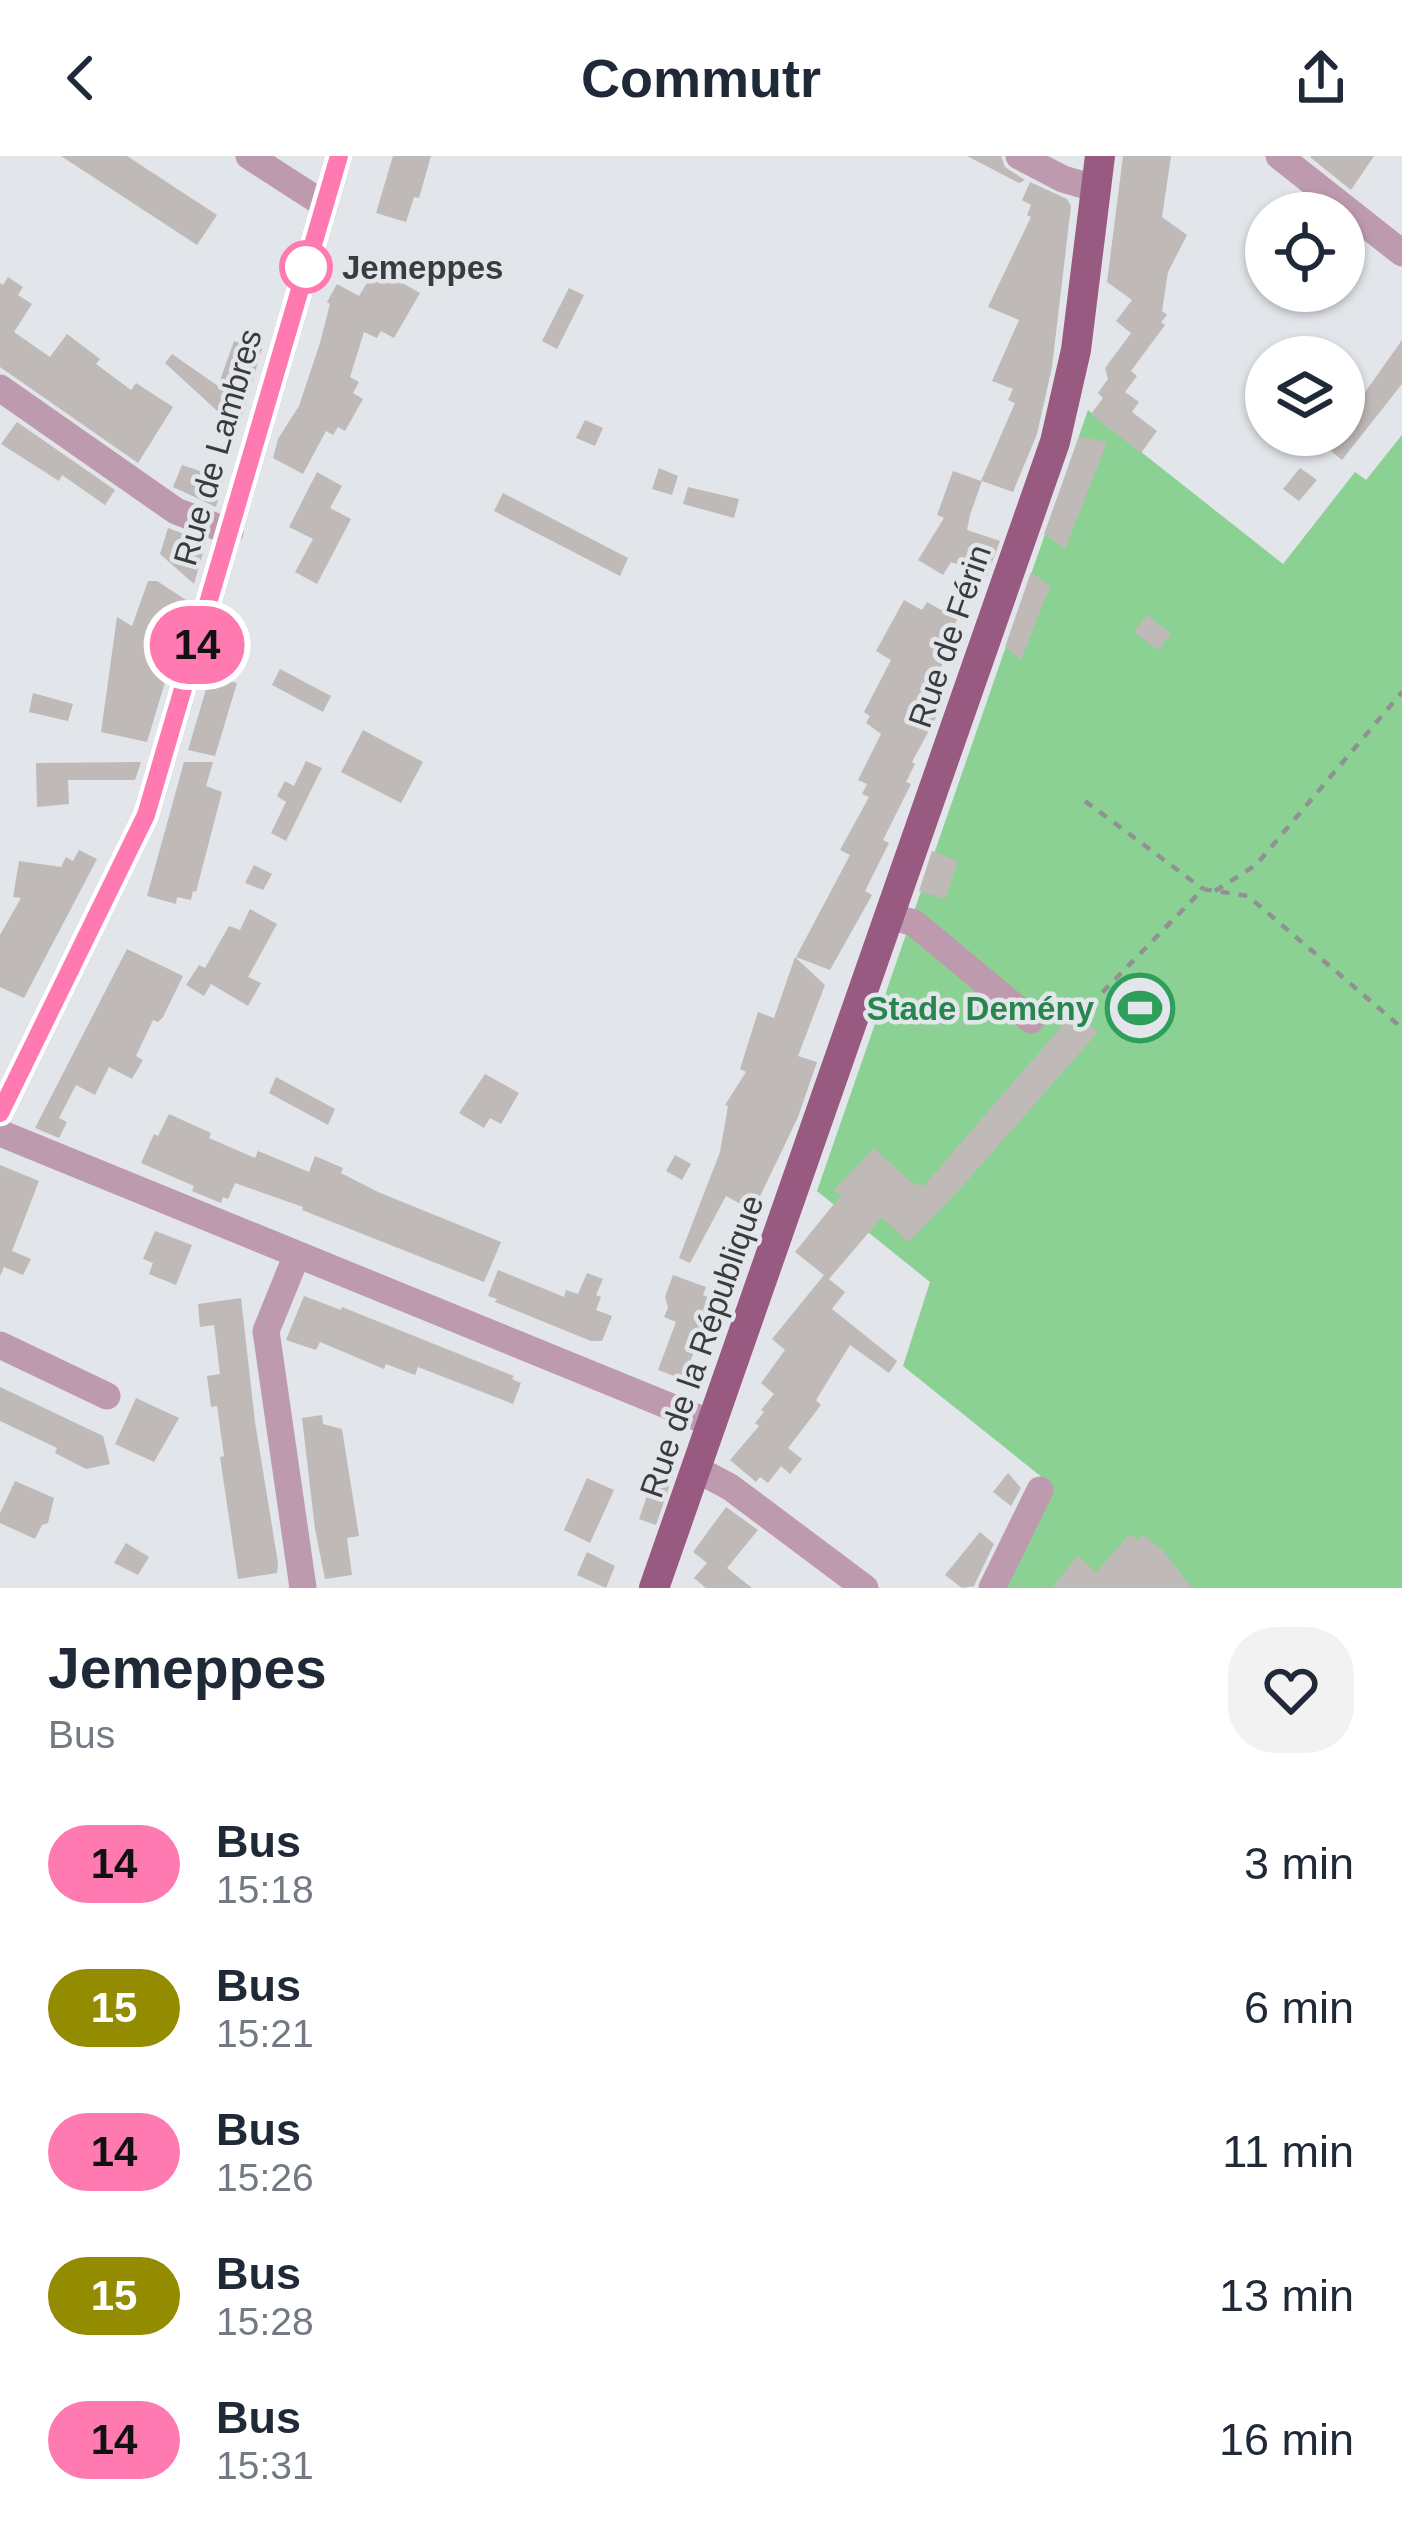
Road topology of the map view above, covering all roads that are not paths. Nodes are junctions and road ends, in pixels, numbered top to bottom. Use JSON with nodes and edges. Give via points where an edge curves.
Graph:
{"nodes":[{"id":1,"x":249,"y":156,"type":"edge"},
{"id":2,"x":339,"y":156,"type":"edge"},
{"id":3,"x":1019,"y":156,"type":"edge"},
{"id":4,"x":1100,"y":156,"type":"edge"},
{"id":5,"x":1279,"y":156,"type":"edge"},
{"id":6,"x":1097,"y":189,"type":"junction"},
{"id":7,"x":325,"y":205,"type":"junction"},
{"id":8,"x":1402,"y":253,"type":"edge"},
{"id":9,"x":0,"y":388,"type":"edge"},
{"id":10,"x":230,"y":532,"type":"junction"},
{"id":11,"x":890,"y":916,"type":"junction"},
{"id":12,"x":1031,"y":1019,"type":"road end"},
{"id":13,"x":0,"y":1113,"type":"edge"},
{"id":14,"x":816,"y":1127,"type":"joint"},
{"id":15,"x":0,"y":1133,"type":"edge"},
{"id":16,"x":296,"y":1256,"type":"junction"},
{"id":17,"x":0,"y":1345,"type":"edge"},
{"id":18,"x":107,"y":1396,"type":"dead end"},
{"id":19,"x":713,"y":1424,"type":"junction"},
{"id":20,"x":696,"y":1469,"type":"junction"},
{"id":21,"x":1040,"y":1490,"type":"dead end"},
{"id":22,"x":303,"y":1588,"type":"edge"},
{"id":23,"x":655,"y":1588,"type":"edge"},
{"id":24,"x":865,"y":1588,"type":"edge"},
{"id":25,"x":992,"y":1588,"type":"edge"}],
"edges":[{"from":1,"to":7,"type":"street"},
{"from":2,"to":7,"type":"street","name":"Rue de Lambres"},
{"from":3,"to":6,"type":"street"},
{"from":4,"to":6,"type":"main road","name":"Rue de Férin"},
{"from":5,"to":8,"type":"street"},
{"from":6,"to":11,"type":"main road","name":"Rue de Férin","via":[[1062,418]]},
{"from":7,"to":10,"type":"street","name":"Rue de Lambres"},
{"from":9,"to":10,"type":"street","via":[[176,512]]},
{"from":10,"to":13,"type":"street","name":"Rue de Lambres","via":[[142,827]]},
{"from":11,"to":12,"type":"street","via":[[914,923]]},
{"from":11,"to":14,"type":"main road","name":"Rue de Férin"},
{"from":14,"to":19,"type":"main road","name":"Rue de la République"},
{"from":15,"to":16,"type":"street"},
{"from":16,"to":19,"type":"street"},
{"from":16,"to":22,"type":"street","via":[[266,1331]]},
{"from":17,"to":18,"type":"street"},
{"from":19,"to":20,"type":"main road","name":"Rue de la République"},
{"from":20,"to":23,"type":"main road","name":"Rue de la République"},
{"from":20,"to":24,"type":"street"},
{"from":21,"to":25,"type":"street"}]}
